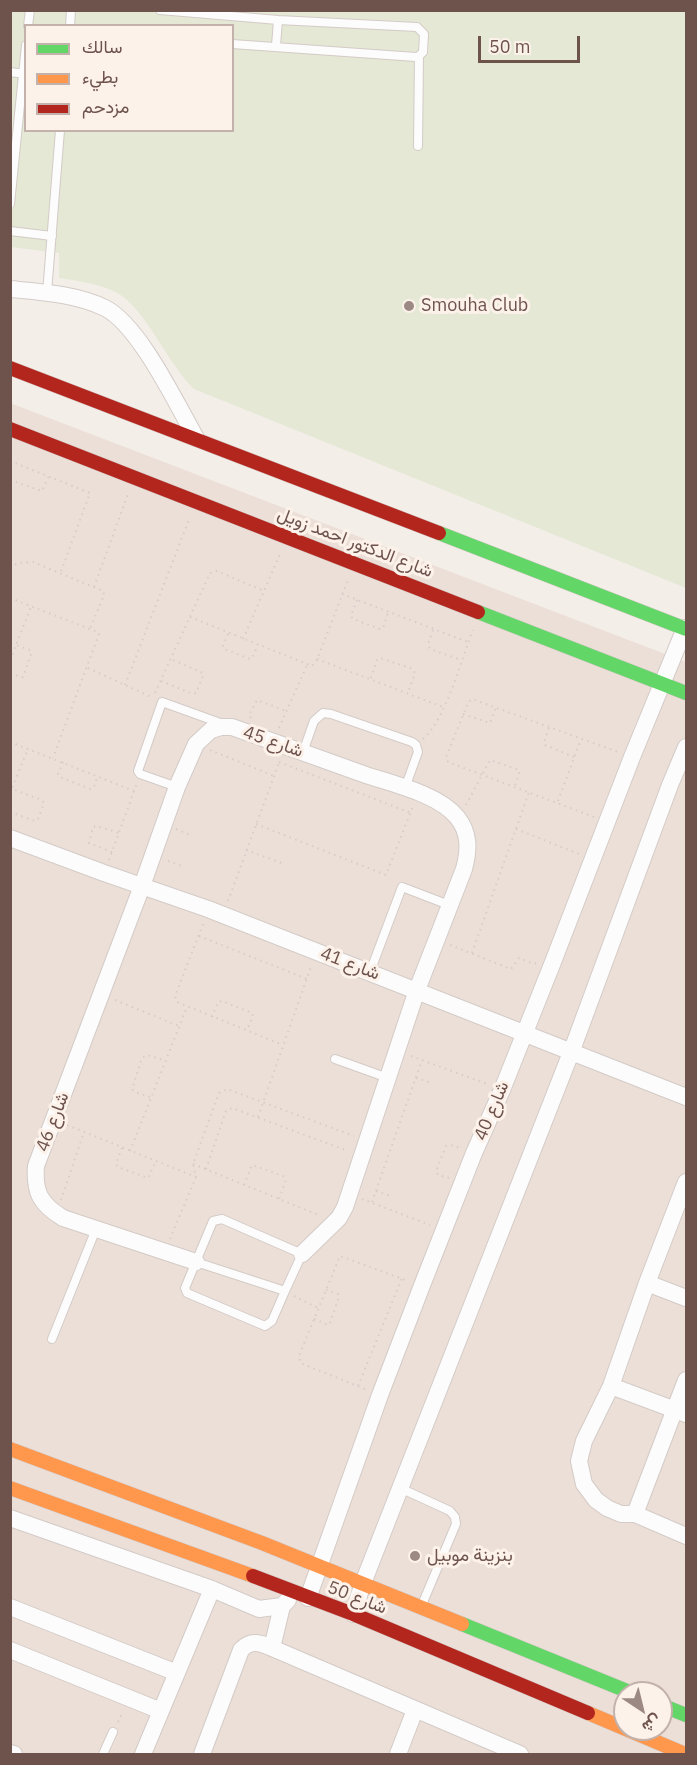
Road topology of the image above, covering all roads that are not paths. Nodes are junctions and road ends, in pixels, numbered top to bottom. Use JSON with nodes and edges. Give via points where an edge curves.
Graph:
{"nodes":[{"id":1,"x":160,"y":10,"type":"edge"},
{"id":2,"x":278,"y":20,"type":"junction"},
{"id":3,"x":234,"y":44,"type":"edge"},
{"id":4,"x":276,"y":46,"type":"junction"},
{"id":5,"x":419,"y":56,"type":"junction"},
{"id":6,"x":10,"y":72,"type":"edge"},
{"id":7,"x":24,"y":74,"type":"edge"},
{"id":8,"x":60,"y":132,"type":"edge"},
{"id":9,"x":418,"y":146,"type":"dead end"},
{"id":10,"x":10,"y":204,"type":"edge"},
{"id":11,"x":10,"y":231,"type":"edge"},
{"id":12,"x":52,"y":236,"type":"junction"},
{"id":13,"x":10,"y":289,"type":"edge"},
{"id":14,"x":47,"y":293,"type":"junction"},
{"id":15,"x":10,"y":368,"type":"edge"},
{"id":16,"x":10,"y":429,"type":"edge"},
{"id":17,"x":196,"y":438,"type":"junction"},
{"id":18,"x":686,"y":628,"type":"edge"},
{"id":19,"x":664,"y":684,"type":"junction"},
{"id":20,"x":687,"y":693,"type":"edge"},
{"id":21,"x":232,"y":727,"type":"junction"},
{"id":22,"x":687,"y":747,"type":"edge"},
{"id":23,"x":303,"y":752,"type":"junction"},
{"id":24,"x":177,"y":787,"type":"junction"},
{"id":25,"x":412,"y":791,"type":"junction"},
{"id":26,"x":10,"y":838,"type":"edge"},
{"id":27,"x":142,"y":886,"type":"junction"},
{"id":28,"x":449,"y":905,"type":"junction"},
{"id":29,"x":370,"y":972,"type":"junction"},
{"id":30,"x":417,"y":990,"type":"junction"},
{"id":31,"x":524,"y":1032,"type":"junction"},
{"id":32,"x":572,"y":1050,"type":"junction"},
{"id":33,"x":335,"y":1059,"type":"dead end"},
{"id":34,"x":388,"y":1078,"type":"junction"},
{"id":35,"x":687,"y":1097,"type":"edge"},
{"id":36,"x":687,"y":1182,"type":"edge"},
{"id":37,"x":96,"y":1229,"type":"junction"},
{"id":38,"x":302,"y":1254,"type":"junction"},
{"id":39,"x":196,"y":1262,"type":"junction"},
{"id":40,"x":647,"y":1282,"type":"junction"},
{"id":41,"x":285,"y":1291,"type":"junction"},
{"id":42,"x":687,"y":1298,"type":"edge"},
{"id":43,"x":52,"y":1339,"type":"dead end"},
{"id":44,"x":687,"y":1380,"type":"edge"},
{"id":45,"x":610,"y":1386,"type":"junction"},
{"id":46,"x":680,"y":1411,"type":"edge"},
{"id":47,"x":10,"y":1449,"type":"edge"},
{"id":48,"x":10,"y":1488,"type":"edge"},
{"id":49,"x":400,"y":1488,"type":"junction"},
{"id":50,"x":635,"y":1514,"type":"junction"},
{"id":51,"x":10,"y":1518,"type":"edge"},
{"id":52,"x":687,"y":1536,"type":"edge"},
{"id":53,"x":319,"y":1567,"type":"junction"},
{"id":54,"x":363,"y":1583,"type":"junction"},
{"id":55,"x":212,"y":1589,"type":"junction"},
{"id":56,"x":301,"y":1596,"type":"junction"},
{"id":57,"x":10,"y":1606,"type":"edge"},
{"id":58,"x":282,"y":1606,"type":"junction"},
{"id":59,"x":421,"y":1607,"type":"junction"},
{"id":60,"x":353,"y":1614,"type":"junction"},
{"id":61,"x":272,"y":1648,"type":"junction"},
{"id":62,"x":10,"y":1650,"type":"edge"},
{"id":63,"x":177,"y":1672,"type":"junction"},
{"id":64,"x":613,"y":1685,"type":"edge"},
{"id":65,"x":415,"y":1710,"type":"junction"},
{"id":66,"x":161,"y":1711,"type":"junction"},
{"id":67,"x":113,"y":1732,"type":"road end"},
{"id":68,"x":518,"y":1754,"type":"edge"},
{"id":69,"x":103,"y":1755,"type":"edge"},
{"id":70,"x":143,"y":1755,"type":"edge"},
{"id":71,"x":202,"y":1755,"type":"edge"},
{"id":72,"x":398,"y":1755,"type":"edge"},
{"id":73,"x":685,"y":1755,"type":"edge"}],
"edges":[{"from":1,"to":2,"type":"lane"},
{"from":2,"to":4,"type":"lane"},
{"from":2,"to":5,"type":"lane","via":[[417,27],[424,34],[423,52]]},
{"from":3,"to":4,"type":"lane"},
{"from":4,"to":5,"type":"lane"},
{"from":5,"to":9,"type":"lane"},
{"from":6,"to":7,"type":"lane"},
{"from":7,"to":10,"type":"lane"},
{"from":8,"to":12,"type":"lane"},
{"from":11,"to":12,"type":"lane"},
{"from":12,"to":14,"type":"lane"},
{"from":13,"to":14,"type":"street"},
{"from":14,"to":17,"type":"street","via":[[88,301],[122,320],[138,338]]},
{"from":15,"to":17,"type":"street"},
{"from":16,"to":19,"type":"street","name":"شارع الدكتور احمد زويل"},
{"from":17,"to":18,"type":"street"},
{"from":18,"to":19,"type":"street","name":"شارع 40"},
{"from":19,"to":20,"type":"street","name":"شارع الدكتور احمد زويل"},
{"from":19,"to":31,"type":"street","name":"شارع 40"},
{"from":21,"to":23,"type":"street","name":"شارع 45","via":[[279,750]]},
{"from":21,"to":24,"type":"street","name":"شارع 45","via":[[211,730],[203,736]]},
{"from":21,"to":24,"type":"lane","via":[[162,702],[138,770]]},
{"from":22,"to":32,"type":"street"},
{"from":23,"to":25,"type":"street","name":"شارع 45"},
{"from":23,"to":25,"type":"lane","via":[[316,717],[327,713],[416,745]]},
{"from":24,"to":27,"type":"street"},
{"from":25,"to":28,"type":"street","name":"شارع 45","via":[[450,809],[465,829],[468,854]]},
{"from":26,"to":27,"type":"street","name":"شارع 41"},
{"from":27,"to":29,"type":"street","name":"شارع 41"},
{"from":27,"to":37,"type":"street","name":"شارع 46","via":[[36,1166],[39,1197],[49,1210]]},
{"from":28,"to":29,"type":"lane","via":[[402,887]]},
{"from":28,"to":30,"type":"street"},
{"from":29,"to":30,"type":"street","name":"شارع 41"},
{"from":30,"to":31,"type":"street","name":"شارع 41"},
{"from":30,"to":34,"type":"street"},
{"from":31,"to":32,"type":"street","name":"شارع 41"},
{"from":31,"to":53,"type":"street","name":"شارع 40","via":[[421,1288]]},
{"from":32,"to":35,"type":"street","name":"شارع 41"},
{"from":32,"to":49,"type":"street"},
{"from":33,"to":34,"type":"lane"},
{"from":34,"to":38,"type":"street","via":[[345,1207]]},
{"from":36,"to":40,"type":"street"},
{"from":37,"to":39,"type":"street","name":"شارع 46"},
{"from":37,"to":43,"type":"lane"},
{"from":38,"to":39,"type":"lane","via":[[219,1219],[213,1221]]},
{"from":38,"to":41,"type":"lane"},
{"from":39,"to":41,"type":"lane"},
{"from":39,"to":41,"type":"lane","via":[[185,1288],[187,1293],[263,1326],[271,1322]]},
{"from":40,"to":42,"type":"street"},
{"from":40,"to":45,"type":"street"},
{"from":44,"to":46,"type":"street"},
{"from":45,"to":46,"type":"street"},
{"from":45,"to":50,"type":"street","via":[[584,1441],[579,1461],[584,1484],[596,1500],[621,1514]]},
{"from":46,"to":50,"type":"street"},
{"from":47,"to":53,"type":"street","name":"شارع 50"},
{"from":48,"to":56,"type":"street","name":"شارع 50"},
{"from":49,"to":54,"type":"street"},
{"from":49,"to":59,"type":"lane","via":[[455,1516],[456,1524]]},
{"from":50,"to":52,"type":"street"},
{"from":51,"to":55,"type":"street"},
{"from":53,"to":54,"type":"street","name":"شارع 50"},
{"from":53,"to":56,"type":"street","name":"شارع 40"},
{"from":54,"to":59,"type":"street","name":"شارع 50"},
{"from":54,"to":60,"type":"street"},
{"from":55,"to":58,"type":"street","via":[[259,1609]]},
{"from":55,"to":63,"type":"street"},
{"from":56,"to":58,"type":"street"},
{"from":56,"to":60,"type":"street","name":"شارع 50"},
{"from":57,"to":63,"type":"street"},
{"from":58,"to":61,"type":"street"},
{"from":59,"to":64,"type":"street","name":"شارع 50"},
{"from":60,"to":73,"type":"street","name":"شارع 50"},
{"from":61,"to":65,"type":"street"},
{"from":61,"to":71,"type":"street","via":[[254,1643],[242,1650]]},
{"from":62,"to":66,"type":"street"},
{"from":63,"to":66,"type":"street"},
{"from":65,"to":68,"type":"street"},
{"from":65,"to":72,"type":"street"},
{"from":66,"to":70,"type":"street"},
{"from":67,"to":69,"type":"lane"}]}
